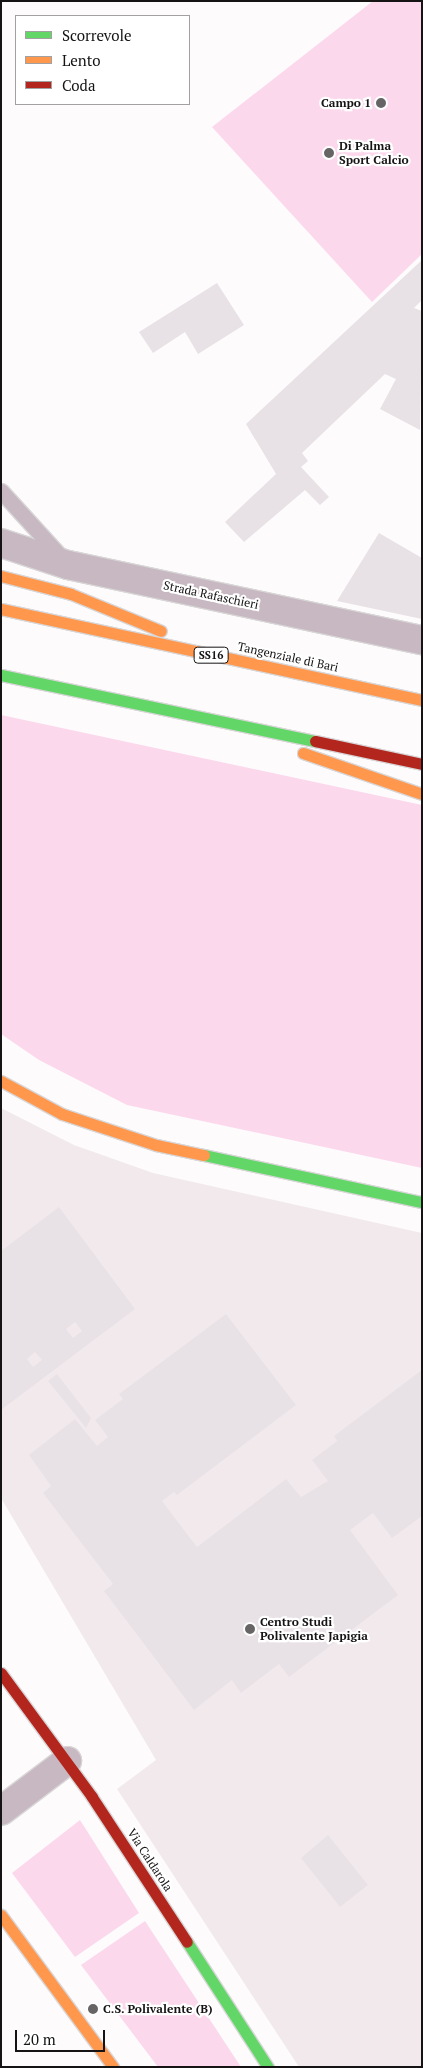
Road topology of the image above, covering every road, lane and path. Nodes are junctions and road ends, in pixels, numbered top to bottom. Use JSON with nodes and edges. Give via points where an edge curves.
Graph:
{"nodes":[{"id":1,"x":1,"y":491,"type":"edge"},
{"id":2,"x":1,"y":543,"type":"edge"},
{"id":3,"x":68,"y":565,"type":"junction"},
{"id":4,"x":1,"y":576,"type":"edge"},
{"id":5,"x":1,"y":610,"type":"edge"},
{"id":6,"x":422,"y":640,"type":"edge"},
{"id":7,"x":232,"y":660,"type":"junction"},
{"id":8,"x":1,"y":675,"type":"edge"},
{"id":9,"x":422,"y":700,"type":"edge"},
{"id":10,"x":218,"y":721,"type":"junction"},
{"id":11,"x":422,"y":764,"type":"edge"},
{"id":12,"x":422,"y":794,"type":"edge"},
{"id":13,"x":1,"y":1081,"type":"edge"},
{"id":14,"x":422,"y":1202,"type":"edge"},
{"id":15,"x":1,"y":1673,"type":"edge"},
{"id":16,"x":67,"y":1761,"type":"junction"},
{"id":17,"x":1,"y":1811,"type":"edge"},
{"id":18,"x":1,"y":1915,"type":"edge"},
{"id":19,"x":114,"y":2067,"type":"edge"},
{"id":20,"x":268,"y":2067,"type":"edge"}],
"edges":[{"from":1,"to":3,"type":"lane"},
{"from":2,"to":3,"type":"street","name":"Strada Rafaschieri"},
{"from":3,"to":6,"type":"street","name":"Strada Rafaschieri"},
{"from":4,"to":7,"type":"main road","via":[[70,594]]},
{"from":5,"to":7,"type":"main road","name":"Tangenziale di Bari","number":"SS16"},
{"from":7,"to":9,"type":"main road","name":"Tangenziale di Bari","number":"SS16"},
{"from":8,"to":10,"type":"main road"},
{"from":10,"to":11,"type":"main road"},
{"from":10,"to":12,"type":"main road"},
{"from":13,"to":14,"type":"main road","via":[[62,1114],[156,1145]]},
{"from":15,"to":16,"type":"main road","name":"Via Caldarola"},
{"from":16,"to":17,"type":"street"},
{"from":16,"to":20,"type":"main road","name":"Via Caldarola"},
{"from":18,"to":19,"type":"main road"}]}
